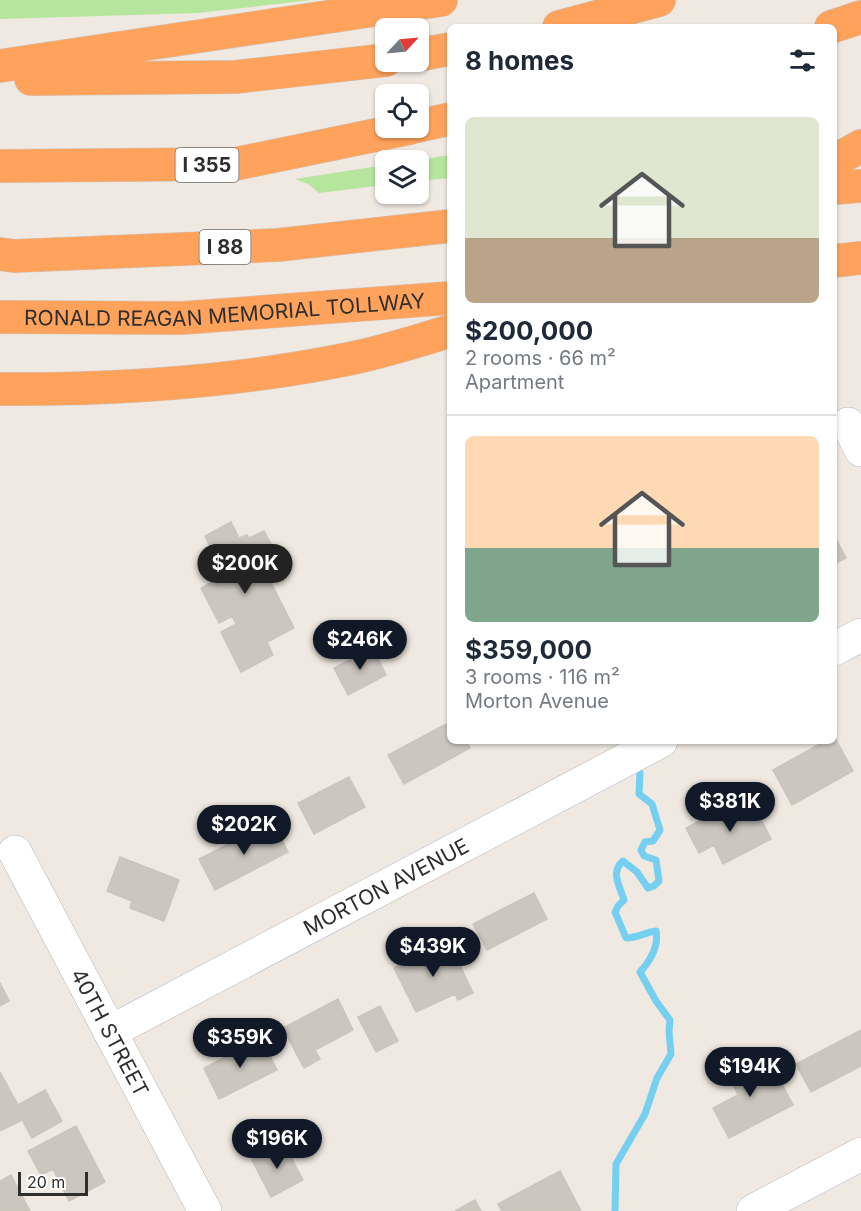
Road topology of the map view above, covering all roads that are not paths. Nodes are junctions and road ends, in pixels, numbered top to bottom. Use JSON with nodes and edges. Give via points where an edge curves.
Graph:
{"nodes":[{"id":1,"x":441,"y":0,"type":"edge"},
{"id":2,"x":659,"y":0,"type":"edge"},
{"id":3,"x":861,"y":17,"type":"edge"},
{"id":4,"x":570,"y":24,"type":"edge"},
{"id":5,"x":837,"y":25,"type":"edge"},
{"id":6,"x":447,"y":50,"type":"edge"},
{"id":7,"x":429,"y":53,"type":"edge"},
{"id":8,"x":375,"y":61,"type":"edge"},
{"id":9,"x":0,"y":66,"type":"edge"},
{"id":10,"x":0,"y":79,"type":"edge"},
{"id":11,"x":447,"y":120,"type":"edge"},
{"id":12,"x":429,"y":124,"type":"edge"},
{"id":13,"x":375,"y":135,"type":"edge"},
{"id":14,"x":861,"y":146,"type":"edge"},
{"id":15,"x":861,"y":159,"type":"edge"},
{"id":16,"x":837,"y":161,"type":"edge"},
{"id":17,"x":837,"y":163,"type":"edge"},
{"id":18,"x":0,"y":165,"type":"edge"},
{"id":19,"x":861,"y":186,"type":"edge"},
{"id":20,"x":837,"y":188,"type":"edge"},
{"id":21,"x":447,"y":226,"type":"edge"},
{"id":22,"x":0,"y":254,"type":"edge"},
{"id":23,"x":861,"y":258,"type":"edge"},
{"id":24,"x":837,"y":261,"type":"edge"},
{"id":25,"x":447,"y":298,"type":"edge"},
{"id":26,"x":0,"y":316,"type":"edge"},
{"id":27,"x":447,"y":332,"type":"edge"},
{"id":28,"x":11,"y":389,"type":"edge"},
{"id":29,"x":861,"y":635,"type":"edge"},
{"id":30,"x":837,"y":647,"type":"edge"},
{"id":31,"x":655,"y":744,"type":"edge"},
{"id":32,"x":15,"y":852,"type":"dead end"},
{"id":33,"x":110,"y":1032,"type":"junction"},
{"id":34,"x":861,"y":1154,"type":"edge"},
{"id":35,"x":198,"y":1208,"type":"edge"},
{"id":36,"x":753,"y":1211,"type":"edge"}],
"edges":[{"from":1,"to":9,"type":"highway"},
{"from":2,"to":4,"type":"highway"},
{"from":3,"to":5,"type":"highway"},
{"from":6,"to":7,"type":"highway"},
{"from":8,"to":10,"type":"highway","via":[[235,76]]},
{"from":11,"to":12,"type":"highway"},
{"from":13,"to":18,"type":"highway","number":"I 355","via":[[235,164]]},
{"from":14,"to":16,"type":"highway"},
{"from":15,"to":17,"type":"highway"},
{"from":19,"to":20,"type":"highway"},
{"from":21,"to":22,"type":"highway","number":"I 88","via":[[278,245]]},
{"from":23,"to":24,"type":"highway"},
{"from":25,"to":26,"type":"highway","name":"RONALD REAGAN MEMORIAL TOLLWAY","via":[[182,318]]},
{"from":27,"to":28,"type":"highway","via":[[354,357],[284,370],[165,385]]},
{"from":29,"to":30,"type":"street"},
{"from":31,"to":33,"type":"street","name":"MORTON AVENUE"},
{"from":32,"to":33,"type":"street","name":"40TH STREET"},
{"from":33,"to":35,"type":"street","name":"40TH STREET"},
{"from":34,"to":36,"type":"street"}]}
